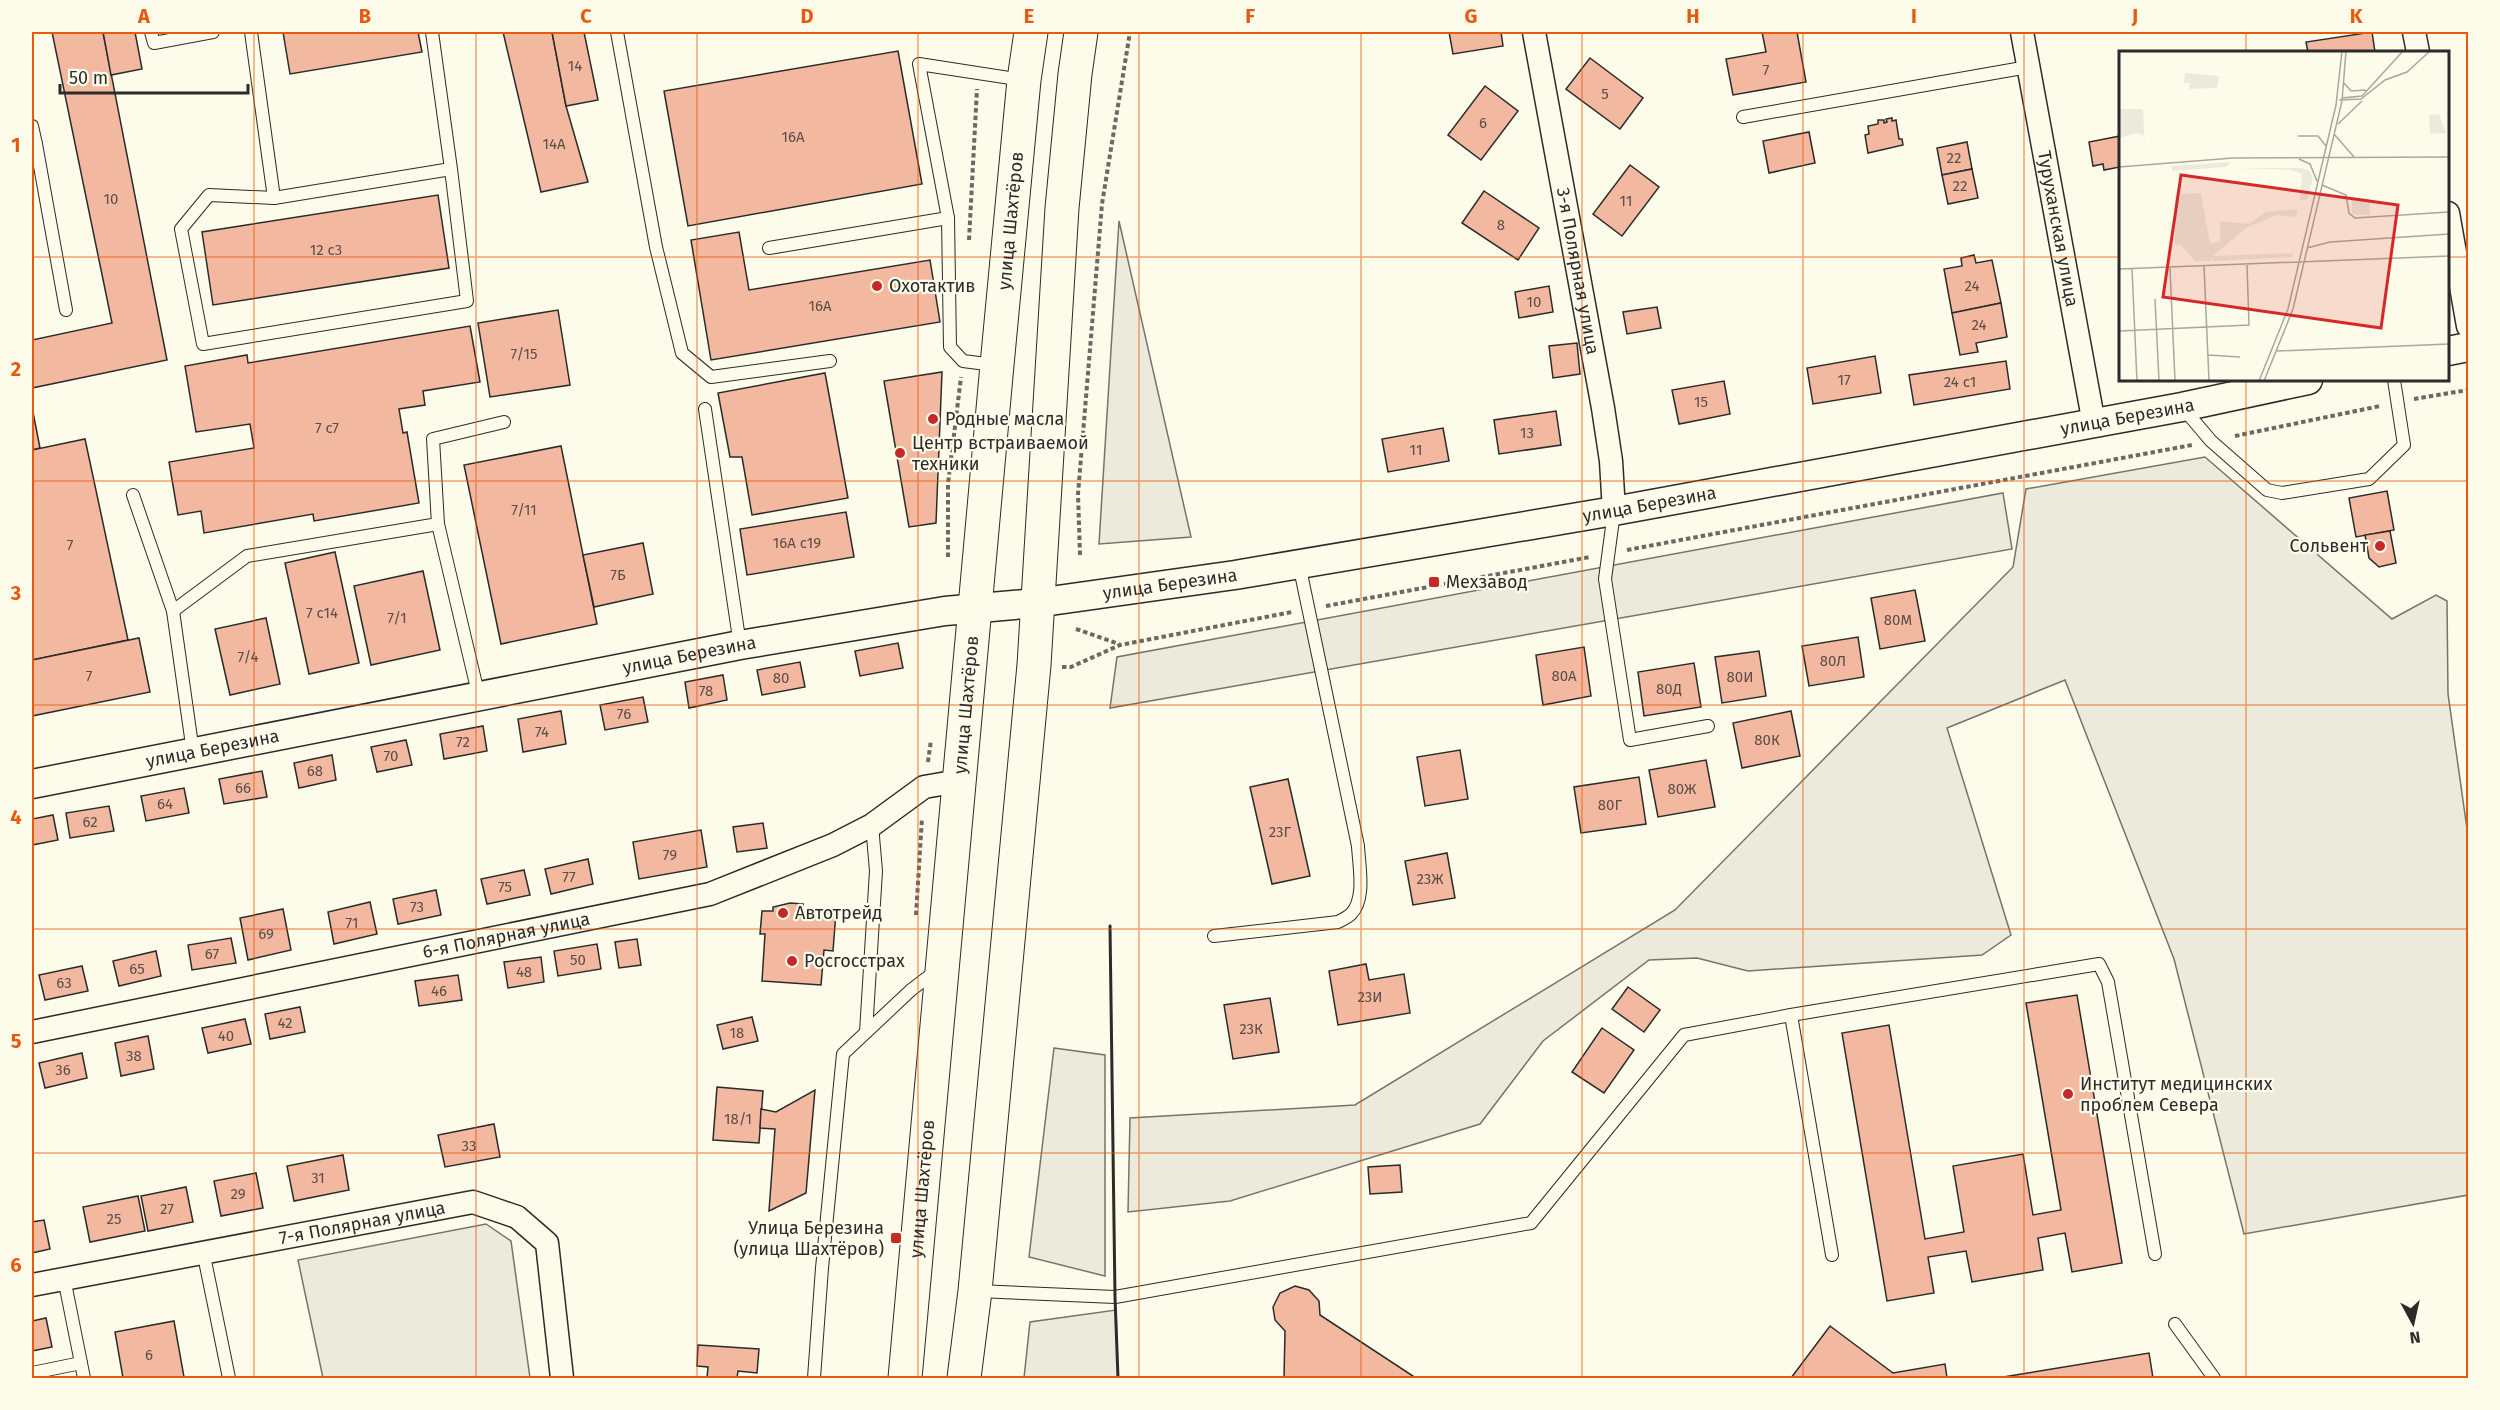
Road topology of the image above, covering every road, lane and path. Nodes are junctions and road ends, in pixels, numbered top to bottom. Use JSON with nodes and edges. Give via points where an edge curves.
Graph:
{"nodes":[{"id":1,"x":151,"y":32,"type":"edge"},
{"id":2,"x":213,"y":32,"type":"edge"},
{"id":3,"x":250,"y":32,"type":"edge"},
{"id":4,"x":432,"y":32,"type":"edge"},
{"id":5,"x":617,"y":32,"type":"edge"},
{"id":6,"x":1031,"y":32,"type":"edge"},
{"id":7,"x":1081,"y":32,"type":"edge"},
{"id":8,"x":1130,"y":32,"type":"edge"},
{"id":9,"x":1534,"y":32,"type":"edge"},
{"id":10,"x":2022,"y":32,"type":"edge"},
{"id":11,"x":2414,"y":32,"type":"edge"},
{"id":12,"x":2418,"y":51,"type":"edge"},
{"id":13,"x":2028,"y":67,"type":"junction"},
{"id":14,"x":1024,"y":80,"type":"junction"},
{"id":15,"x":1743,"y":117,"type":"dead end"},
{"id":16,"x":32,"y":126,"type":"edge"},
{"id":17,"x":34,"y":145,"type":"edge"},
{"id":18,"x":451,"y":169,"type":"junction"},
{"id":19,"x":274,"y":198,"type":"junction"},
{"id":20,"x":948,"y":218,"type":"junction"},
{"id":21,"x":2449,"y":218,"type":"edge"},
{"id":22,"x":769,"y":248,"type":"dead end"},
{"id":23,"x":66,"y":310,"type":"dead end"},
{"id":24,"x":2469,"y":326,"type":"edge"},
{"id":25,"x":2469,"y":347,"type":"edge"},
{"id":26,"x":2449,"y":351,"type":"edge"},
{"id":27,"x":830,"y":361,"type":"dead end"},
{"id":28,"x":997,"y":365,"type":"junction"},
{"id":29,"x":2303,"y":381,"type":"edge"},
{"id":30,"x":2394,"y":381,"type":"edge"},
{"id":31,"x":2469,"y":390,"type":"edge"},
{"id":32,"x":2397,"y":402,"type":"junction"},
{"id":33,"x":2182,"y":407,"type":"junction"},
{"id":34,"x":705,"y":409,"type":"dead end"},
{"id":35,"x":504,"y":422,"type":"dead end"},
{"id":36,"x":2094,"y":424,"type":"junction"},
{"id":37,"x":2211,"y":441,"type":"junction"},
{"id":38,"x":133,"y":495,"type":"dead end"},
{"id":39,"x":1614,"y":511,"type":"junction"},
{"id":40,"x":438,"y":524,"type":"junction"},
{"id":41,"x":1608,"y":554,"type":"junction"},
{"id":42,"x":1080,"y":555,"type":"dead end"},
{"id":43,"x":1299,"y":564,"type":"junction"},
{"id":44,"x":1036,"y":603,"type":"junction"},
{"id":45,"x":975,"y":608,"type":"junction"},
{"id":46,"x":1308,"y":609,"type":"junction"},
{"id":47,"x":173,"y":611,"type":"junction"},
{"id":48,"x":1076,"y":629,"type":"dead end"},
{"id":49,"x":740,"y":645,"type":"junction"},
{"id":50,"x":1120,"y":645,"type":"junction"},
{"id":51,"x":1071,"y":667,"type":"dead end"},
{"id":52,"x":479,"y":697,"type":"junction"},
{"id":53,"x":1708,"y":726,"type":"dead end"},
{"id":54,"x":193,"y":752,"type":"junction"},
{"id":55,"x":959,"y":781,"type":"junction"},
{"id":56,"x":32,"y":784,"type":"edge"},
{"id":57,"x":872,"y":825,"type":"junction"},
{"id":58,"x":1214,"y":936,"type":"dead end"},
{"id":59,"x":942,"y":967,"type":"junction"},
{"id":60,"x":1791,"y":1015,"type":"junction"},
{"id":61,"x":32,"y":1032,"type":"edge"},
{"id":62,"x":866,"y":1032,"type":"junction"},
{"id":63,"x":203,"y":1251,"type":"junction"},
{"id":64,"x":2155,"y":1254,"type":"dead end"},
{"id":65,"x":1832,"y":1255,"type":"dead end"},
{"id":66,"x":64,"y":1278,"type":"junction"},
{"id":67,"x":32,"y":1285,"type":"edge"},
{"id":68,"x":975,"y":1291,"type":"junction"},
{"id":69,"x":2175,"y":1324,"type":"dead end"},
{"id":70,"x":81,"y":1363,"type":"junction"},
{"id":71,"x":32,"y":1373,"type":"edge"},
{"id":72,"x":84,"y":1378,"type":"edge"},
{"id":73,"x":229,"y":1378,"type":"edge"},
{"id":74,"x":562,"y":1378,"type":"edge"},
{"id":75,"x":814,"y":1378,"type":"edge"},
{"id":76,"x":905,"y":1378,"type":"edge"},
{"id":77,"x":964,"y":1378,"type":"edge"},
{"id":78,"x":2214,"y":1378,"type":"edge"}],
"edges":[{"from":1,"to":2,"type":"lane","via":[[154,43]]},
{"from":3,"to":19,"type":"lane"},
{"from":4,"to":18,"type":"lane"},
{"from":5,"to":27,"type":"lane","via":[[656,247],[682,353],[711,376]]},
{"from":6,"to":14,"type":"main road","name":"улица Шахтёров"},
{"from":7,"to":44,"type":"main road","via":[[1062,208]]},
{"from":8,"to":42,"type":"path","via":[[1102,204],[1078,494]]},
{"from":9,"to":39,"type":"street","name":"3-я Полярная улица","via":[[1603,408]]},
{"from":10,"to":13,"type":"street","name":"Туруханская улица"},
{"from":11,"to":12,"type":"street"},
{"from":13,"to":15,"type":"lane"},
{"from":13,"to":36,"type":"street","name":"Туруханская улица"},
{"from":14,"to":20,"type":"lane","via":[[919,64]]},
{"from":14,"to":28,"type":"main road","name":"улица Шахтёров"},
{"from":16,"to":17,"type":"lane"},
{"from":17,"to":23,"type":"lane"},
{"from":18,"to":19,"type":"lane"},
{"from":18,"to":19,"type":"lane","via":[[467,301],[203,344],[181,229],[209,195]]},
{"from":20,"to":22,"type":"lane"},
{"from":20,"to":28,"type":"lane","via":[[950,347],[963,361]]},
{"from":21,"to":24,"type":"street"},
{"from":25,"to":26,"type":"street"},
{"from":28,"to":45,"type":"main road","name":"улица Шахтёров"},
{"from":29,"to":33,"type":"street","name":"улица Березина"},
{"from":30,"to":32,"type":"lane"},
{"from":31,"to":32,"type":"path"},
{"from":32,"to":37,"type":"path"},
{"from":32,"to":37,"type":"lane","via":[[2404,445],[2369,479],[2282,493],[2267,490]]},
{"from":33,"to":36,"type":"street","name":"улица Березина"},
{"from":33,"to":37,"type":"lane"},
{"from":34,"to":49,"type":"lane"},
{"from":35,"to":40,"type":"lane","via":[[433,439]]},
{"from":36,"to":39,"type":"street","name":"улица Березина"},
{"from":37,"to":41,"type":"path"},
{"from":38,"to":47,"type":"lane"},
{"from":39,"to":41,"type":"lane"},
{"from":39,"to":43,"type":"street","name":"улица Березина"},
{"from":40,"to":47,"type":"lane","via":[[247,556]]},
{"from":40,"to":52,"type":"lane"},
{"from":41,"to":46,"type":"path"},
{"from":41,"to":53,"type":"lane","via":[[1605,579],[1630,740]]},
{"from":43,"to":44,"type":"street","name":"улица Березина"},
{"from":43,"to":46,"type":"lane"},
{"from":44,"to":45,"type":"street","name":"улица Березина"},
{"from":44,"to":68,"type":"main road","via":[[1034,665]]},
{"from":45,"to":49,"type":"street","name":"улица Березина"},
{"from":45,"to":55,"type":"main road","name":"улица Шахтёров"},
{"from":46,"to":50,"type":"path"},
{"from":46,"to":58,"type":"lane","via":[[1358,846],[1358,903],[1351,914],[1338,922]]},
{"from":47,"to":54,"type":"lane"},
{"from":48,"to":50,"type":"path"},
{"from":49,"to":52,"type":"street","name":"улица Березина"},
{"from":50,"to":51,"type":"path"},
{"from":52,"to":54,"type":"street","name":"улица Березина"},
{"from":54,"to":56,"type":"street","name":"улица Березина"},
{"from":55,"to":57,"type":"street","name":"6-я Полярная улица","via":[[924,787]]},
{"from":55,"to":59,"type":"main road","name":"улица Шахтёров"},
{"from":57,"to":61,"type":"street","name":"6-я Полярная улица","via":[[833,845],[710,894]]},
{"from":57,"to":62,"type":"lane","via":[[876,871]]},
{"from":59,"to":62,"type":"lane"},
{"from":59,"to":76,"type":"main road","name":"улица Шахтёров"},
{"from":60,"to":64,"type":"lane","via":[[2099,964],[2108,982]]},
{"from":60,"to":65,"type":"lane"},
{"from":60,"to":68,"type":"lane","via":[[1684,1035],[1531,1223],[1115,1297]]},
{"from":62,"to":75,"type":"lane","via":[[843,1054]]},
{"from":63,"to":66,"type":"street","name":"7-я Полярная улица"},
{"from":63,"to":73,"type":"lane"},
{"from":63,"to":74,"type":"street","name":"7-я Полярная улица","via":[[473,1202],[517,1217],[547,1243]]},
{"from":66,"to":67,"type":"street","name":"7-я Полярная улица"},
{"from":66,"to":70,"type":"lane"},
{"from":68,"to":77,"type":"main road"},
{"from":69,"to":78,"type":"lane"},
{"from":70,"to":71,"type":"lane"},
{"from":70,"to":72,"type":"lane"}]}
